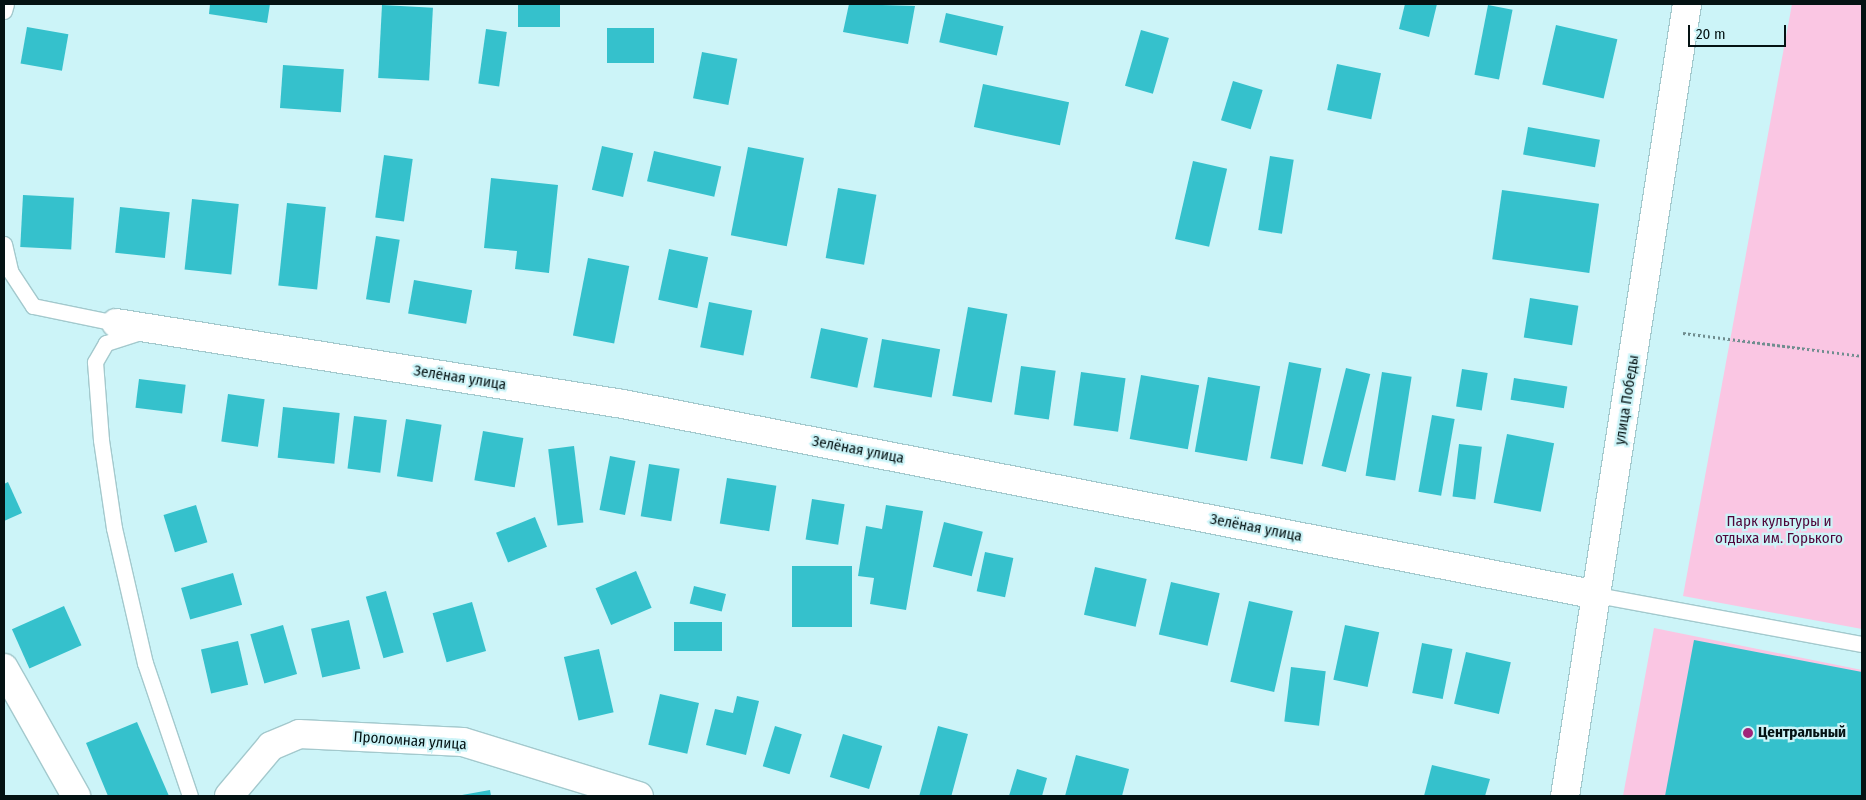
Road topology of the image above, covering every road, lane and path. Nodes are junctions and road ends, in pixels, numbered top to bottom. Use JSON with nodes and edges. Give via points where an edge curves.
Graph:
{"nodes":[{"id":1,"x":6,"y":4,"type":"edge"},
{"id":2,"x":1687,"y":4,"type":"edge"},
{"id":3,"x":4,"y":11,"type":"edge"},
{"id":4,"x":4,"y":244,"type":"edge"},
{"id":5,"x":116,"y":323,"type":"joint"},
{"id":6,"x":151,"y":328,"type":"junction"},
{"id":7,"x":1683,"y":333,"type":"dead end"},
{"id":8,"x":1862,"y":356,"type":"edge"},
{"id":9,"x":1597,"y":594,"type":"junction"},
{"id":10,"x":1862,"y":644,"type":"edge"},
{"id":11,"x":4,"y":668,"type":"edge"},
{"id":12,"x":76,"y":796,"type":"edge"},
{"id":13,"x":190,"y":796,"type":"edge"},
{"id":14,"x":229,"y":796,"type":"edge"},
{"id":15,"x":639,"y":796,"type":"edge"},
{"id":16,"x":1566,"y":796,"type":"edge"}],
"edges":[{"from":1,"to":3,"type":"lane"},
{"from":2,"to":9,"type":"street","name":"улица Победы"},
{"from":4,"to":5,"type":"lane","via":[[10,271],[33,306]]},
{"from":5,"to":6,"type":"street","name":"Зелёная улица"},
{"from":6,"to":9,"type":"street","name":"Зелёная улица","via":[[623,404]]},
{"from":6,"to":13,"type":"lane","via":[[106,342],[95,362],[95,382],[114,528],[145,663]]},
{"from":7,"to":8,"type":"path"},
{"from":9,"to":10,"type":"lane"},
{"from":9,"to":16,"type":"street","name":"улица Победы"},
{"from":11,"to":12,"type":"street"},
{"from":14,"to":15,"type":"street","name":"Проломная улица","via":[[271,746],[298,734],[463,742]]}]}
